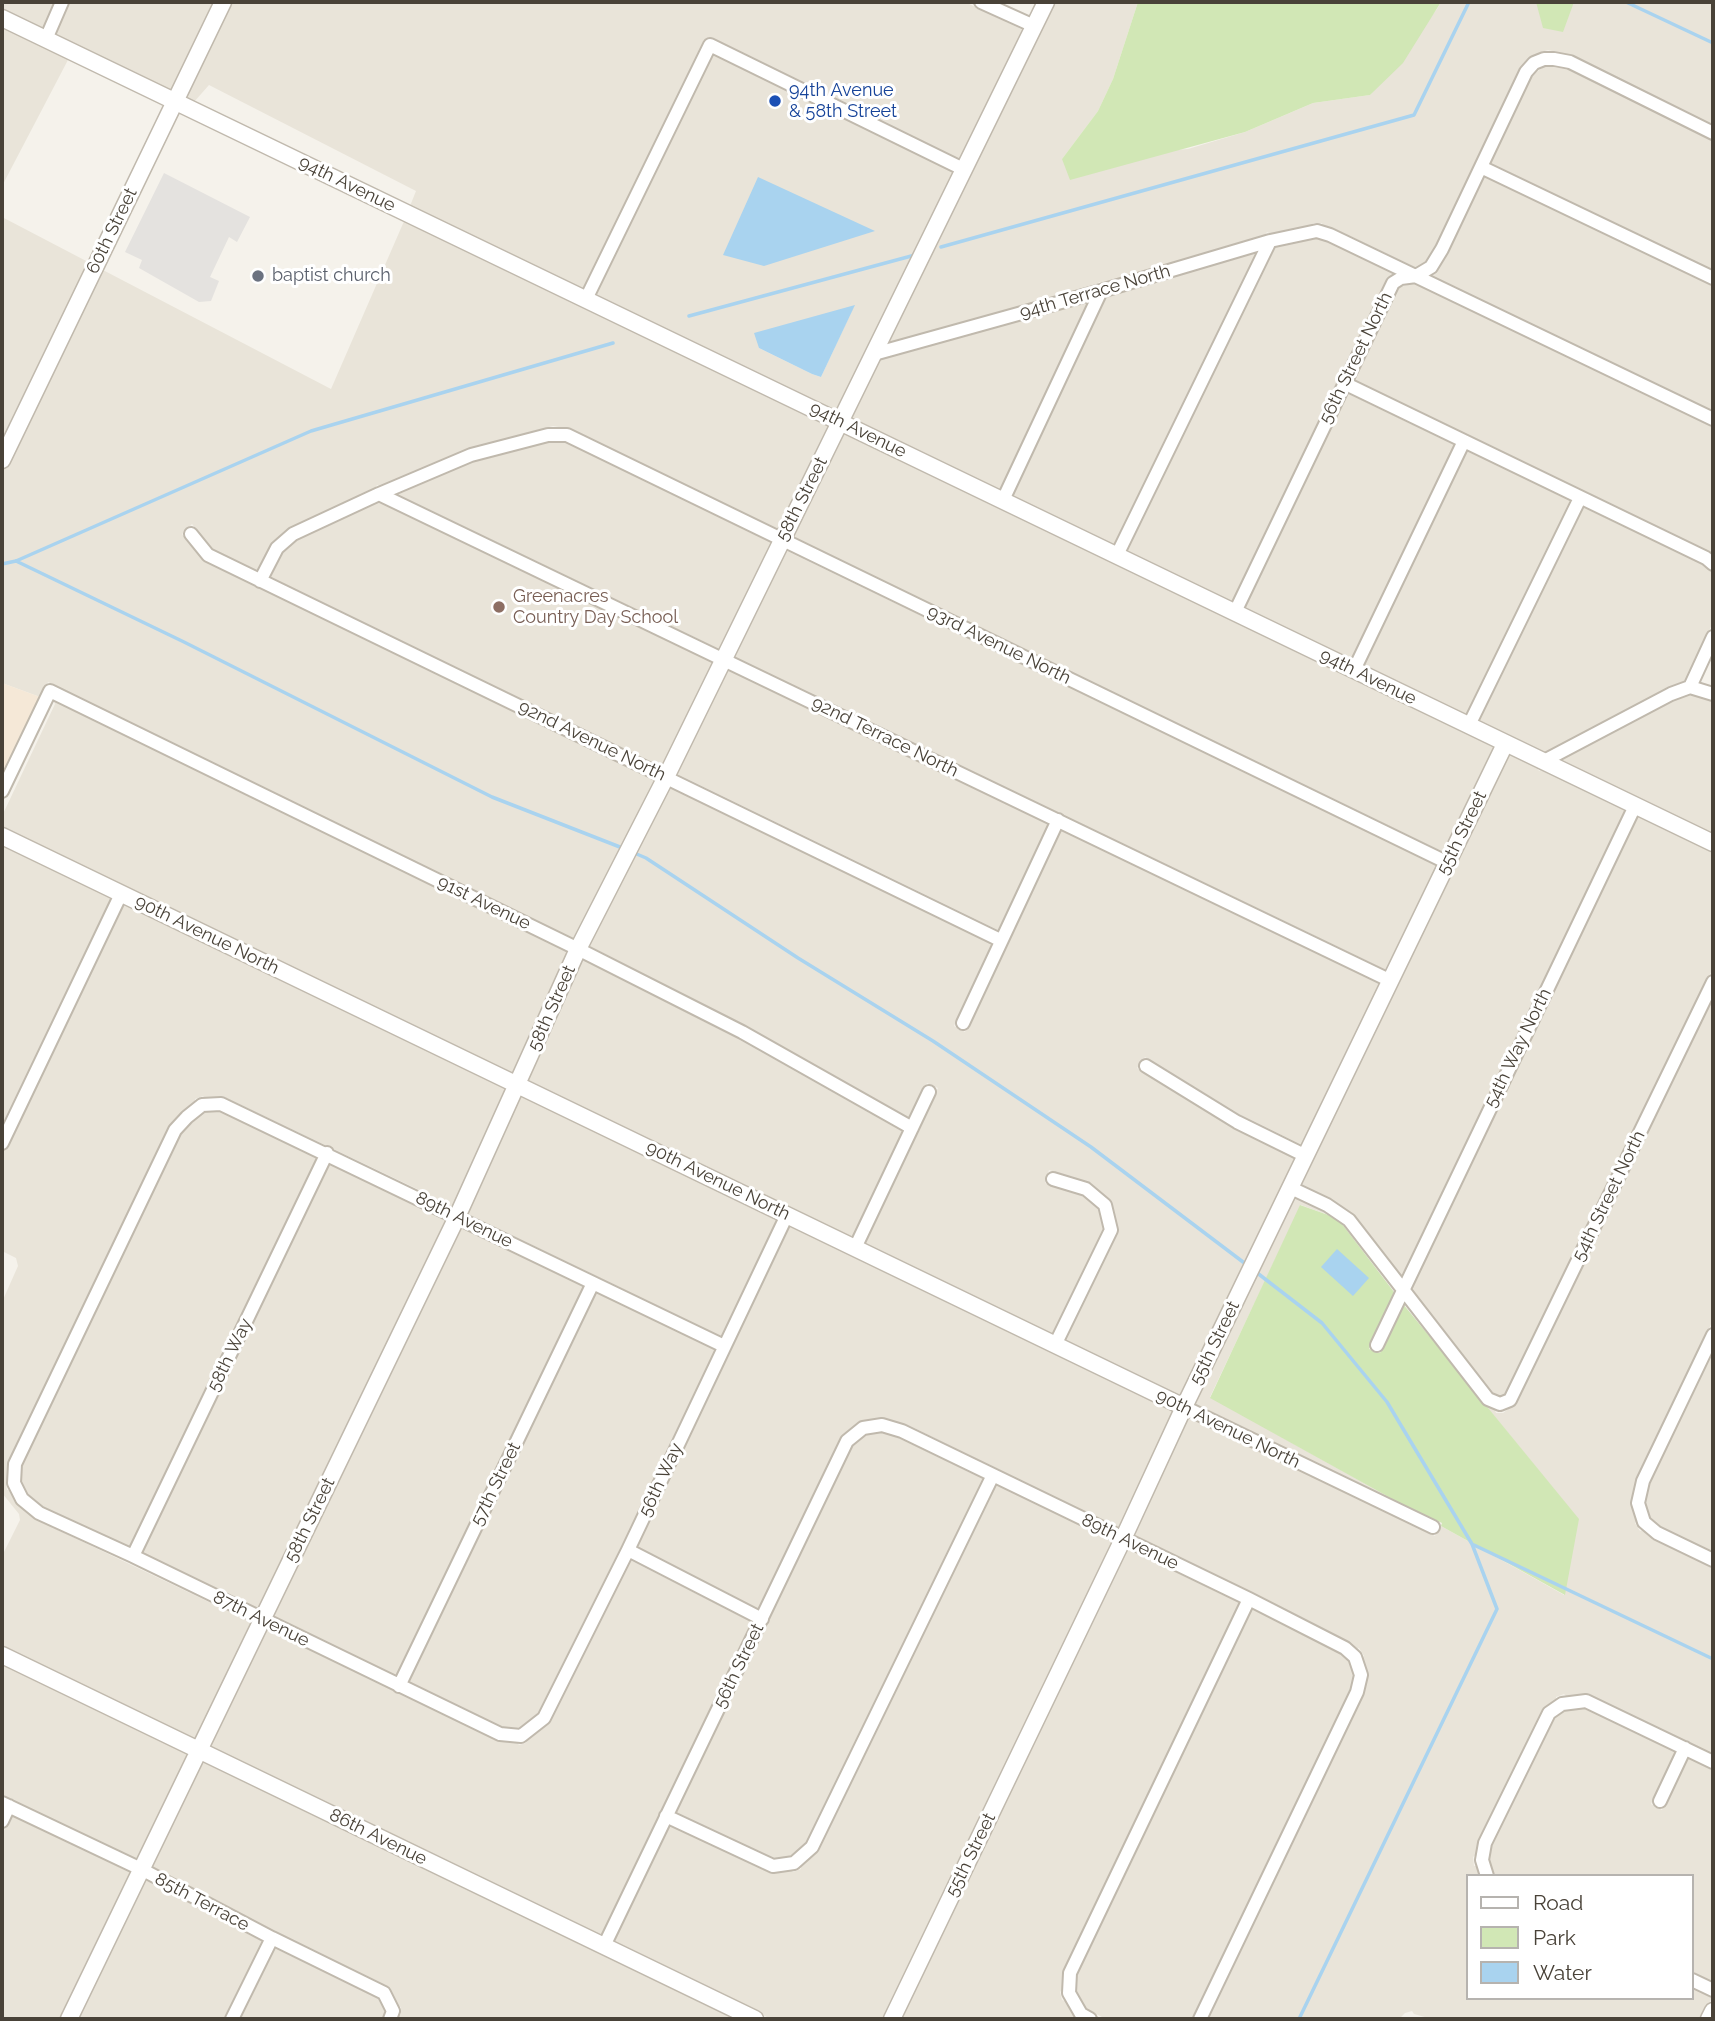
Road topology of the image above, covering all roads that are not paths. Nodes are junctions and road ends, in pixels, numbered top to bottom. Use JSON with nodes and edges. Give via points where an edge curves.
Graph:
{"nodes":[{"id":1,"x":62,"y":2,"type":"edge"},
{"id":2,"x":223,"y":2,"type":"edge"},
{"id":3,"x":981,"y":2,"type":"edge"},
{"id":4,"x":1046,"y":2,"type":"edge"},
{"id":5,"x":2,"y":18,"type":"edge"},
{"id":6,"x":1034,"y":26,"type":"junction"},
{"id":7,"x":46,"y":39,"type":"junction"},
{"id":8,"x":175,"y":101,"type":"junction"},
{"id":9,"x":1713,"y":133,"type":"edge"},
{"id":10,"x":1481,"y":167,"type":"junction"},
{"id":11,"x":963,"y":169,"type":"junction"},
{"id":12,"x":1270,"y":241,"type":"junction"},
{"id":13,"x":1416,"y":276,"type":"junction"},
{"id":14,"x":1713,"y":278,"type":"edge"},
{"id":15,"x":1101,"y":291,"type":"junction"},
{"id":16,"x":586,"y":299,"type":"junction"},
{"id":17,"x":874,"y":354,"type":"junction"},
{"id":18,"x":1345,"y":383,"type":"junction"},
{"id":19,"x":1713,"y":419,"type":"edge"},
{"id":20,"x":841,"y":421,"type":"junction"},
{"id":21,"x":1464,"y":441,"type":"junction"},
{"id":22,"x":2,"y":460,"type":"edge"},
{"id":23,"x":379,"y":494,"type":"junction"},
{"id":24,"x":1580,"y":498,"type":"junction"},
{"id":25,"x":1003,"y":500,"type":"junction"},
{"id":26,"x":191,"y":534,"type":"dead end"},
{"id":27,"x":781,"y":540,"type":"junction"},
{"id":28,"x":1117,"y":555,"type":"junction"},
{"id":29,"x":1713,"y":564,"type":"edge"},
{"id":30,"x":260,"y":581,"type":"junction"},
{"id":31,"x":1235,"y":612,"type":"junction"},
{"id":32,"x":1713,"y":637,"type":"edge"},
{"id":33,"x":723,"y":659,"type":"junction"},
{"id":34,"x":1353,"y":670,"type":"junction"},
{"id":35,"x":1690,"y":687,"type":"junction"},
{"id":36,"x":1713,"y":694,"type":"edge"},
{"id":37,"x":1469,"y":725,"type":"junction"},
{"id":38,"x":1505,"y":744,"type":"junction"},
{"id":39,"x":1542,"y":762,"type":"junction"},
{"id":40,"x":666,"y":777,"type":"junction"},
{"id":41,"x":2,"y":791,"type":"edge"},
{"id":42,"x":1635,"y":806,"type":"junction"},
{"id":43,"x":1058,"y":820,"type":"junction"},
{"id":44,"x":2,"y":836,"type":"edge"},
{"id":45,"x":1713,"y":843,"type":"edge"},
{"id":46,"x":1448,"y":863,"type":"junction"},
{"id":47,"x":121,"y":894,"type":"junction"},
{"id":48,"x":1000,"y":940,"type":"junction"},
{"id":49,"x":578,"y":949,"type":"junction"},
{"id":50,"x":1391,"y":981,"type":"junction"},
{"id":51,"x":1713,"y":982,"type":"edge"},
{"id":52,"x":963,"y":1023,"type":"dead end"},
{"id":53,"x":1146,"y":1066,"type":"dead end"},
{"id":54,"x":517,"y":1085,"type":"junction"},
{"id":55,"x":929,"y":1092,"type":"dead end"},
{"id":56,"x":912,"y":1128,"type":"junction"},
{"id":57,"x":2,"y":1143,"type":"edge"},
{"id":58,"x":327,"y":1153,"type":"junction"},
{"id":59,"x":1306,"y":1156,"type":"junction"},
{"id":60,"x":1053,"y":1179,"type":"dead end"},
{"id":61,"x":1291,"y":1188,"type":"junction"},
{"id":62,"x":787,"y":1215,"type":"junction"},
{"id":63,"x":457,"y":1217,"type":"junction"},
{"id":64,"x":855,"y":1248,"type":"junction"},
{"id":65,"x":593,"y":1283,"type":"junction"},
{"id":66,"x":1402,"y":1290,"type":"junction"},
{"id":67,"x":1713,"y":1335,"type":"edge"},
{"id":68,"x":1055,"y":1345,"type":"junction"},
{"id":69,"x":1377,"y":1345,"type":"dead end"},
{"id":70,"x":724,"y":1346,"type":"junction"},
{"id":71,"x":1184,"y":1407,"type":"junction"},
{"id":72,"x":902,"y":1431,"type":"joint"},
{"id":73,"x":993,"y":1475,"type":"junction"},
{"id":74,"x":14,"y":1483,"type":"joint"},
{"id":75,"x":1433,"y":1527,"type":"dead end"},
{"id":76,"x":1123,"y":1539,"type":"junction"},
{"id":77,"x":628,"y":1550,"type":"junction"},
{"id":78,"x":133,"y":1556,"type":"junction"},
{"id":79,"x":1713,"y":1560,"type":"edge"},
{"id":80,"x":1249,"y":1599,"type":"junction"},
{"id":81,"x":261,"y":1619,"type":"junction"},
{"id":82,"x":762,"y":1619,"type":"junction"},
{"id":83,"x":2,"y":1655,"type":"edge"},
{"id":84,"x":399,"y":1686,"type":"junction"},
{"id":85,"x":521,"y":1735,"type":"joint"},
{"id":86,"x":1685,"y":1748,"type":"junction"},
{"id":87,"x":200,"y":1751,"type":"junction"},
{"id":88,"x":1713,"y":1762,"type":"edge"},
{"id":89,"x":1660,"y":1801,"type":"dead end"},
{"id":90,"x":5,"y":1805,"type":"edge"},
{"id":91,"x":666,"y":1816,"type":"junction"},
{"id":92,"x":2,"y":1821,"type":"edge"},
{"id":93,"x":143,"y":1870,"type":"junction"},
{"id":94,"x":1487,"y":1874,"type":"edge"},
{"id":95,"x":272,"y":1938,"type":"junction"},
{"id":96,"x":604,"y":1946,"type":"junction"},
{"id":97,"x":1694,"y":1981,"type":"edge"},
{"id":98,"x":1713,"y":1990,"type":"edge"},
{"id":99,"x":1713,"y":2011,"type":"edge"},
{"id":100,"x":391,"y":2015,"type":"edge"},
{"id":101,"x":69,"y":2019,"type":"edge"},
{"id":102,"x":232,"y":2019,"type":"edge"},
{"id":103,"x":755,"y":2019,"type":"edge"},
{"id":104,"x":892,"y":2019,"type":"edge"},
{"id":105,"x":1090,"y":2019,"type":"edge"},
{"id":106,"x":1200,"y":2019,"type":"edge"},
{"id":107,"x":1709,"y":2019,"type":"edge"}],
"edges":[{"from":1,"to":7,"type":"street"},
{"from":2,"to":8,"type":"street","name":"60th Street"},
{"from":3,"to":6,"type":"street"},
{"from":4,"to":6,"type":"street","name":"58th Street"},
{"from":5,"to":7,"type":"street","name":"94th Avenue"},
{"from":6,"to":11,"type":"street","name":"58th Street"},
{"from":7,"to":8,"type":"street","name":"94th Avenue"},
{"from":8,"to":16,"type":"street","name":"94th Avenue"},
{"from":8,"to":22,"type":"street","name":"60th Street"},
{"from":9,"to":10,"type":"street","name":"56th Street North","via":[[1570,62],[1544,59],[1526,72]]},
{"from":10,"to":13,"type":"street","name":"56th Street North","via":[[1443,249],[1431,267]]},
{"from":10,"to":14,"type":"street"},
{"from":11,"to":16,"type":"street","via":[[710,45]]},
{"from":11,"to":17,"type":"street","name":"58th Street"},
{"from":12,"to":13,"type":"street","name":"94th Terrace North","via":[[1317,231]]},
{"from":12,"to":15,"type":"street","name":"94th Terrace North"},
{"from":12,"to":28,"type":"street"},
{"from":13,"to":18,"type":"street","name":"56th Street North","via":[[1393,283]]},
{"from":13,"to":19,"type":"street"},
{"from":15,"to":17,"type":"street","name":"94th Terrace North"},
{"from":15,"to":25,"type":"street"},
{"from":16,"to":20,"type":"street","name":"94th Avenue"},
{"from":17,"to":20,"type":"street","name":"58th Street"},
{"from":18,"to":21,"type":"street"},
{"from":18,"to":31,"type":"street","name":"56th Street North"},
{"from":20,"to":25,"type":"street","name":"94th Avenue"},
{"from":20,"to":27,"type":"street","name":"58th Street"},
{"from":21,"to":24,"type":"street"},
{"from":21,"to":34,"type":"street"},
{"from":23,"to":27,"type":"street","name":"93rd Avenue North","via":[[471,455],[548,435],[566,435]]},
{"from":23,"to":30,"type":"street","via":[[293,534],[276,548]]},
{"from":23,"to":33,"type":"street","name":"92nd Terrace North"},
{"from":24,"to":29,"type":"street"},
{"from":24,"to":37,"type":"street"},
{"from":25,"to":28,"type":"street","name":"94th Avenue"},
{"from":26,"to":30,"type":"street","name":"92nd Avenue North","via":[[208,555]]},
{"from":27,"to":33,"type":"street","name":"58th Street"},
{"from":27,"to":46,"type":"street","name":"93rd Avenue North"},
{"from":28,"to":31,"type":"street","name":"94th Avenue"},
{"from":30,"to":40,"type":"street","name":"92nd Avenue North"},
{"from":31,"to":34,"type":"street","name":"94th Avenue"},
{"from":32,"to":35,"type":"street"},
{"from":33,"to":40,"type":"street","name":"58th Street"},
{"from":33,"to":43,"type":"street","name":"92nd Terrace North"},
{"from":34,"to":37,"type":"street","name":"94th Avenue"},
{"from":35,"to":36,"type":"street"},
{"from":35,"to":39,"type":"street"},
{"from":37,"to":38,"type":"street","name":"94th Avenue"},
{"from":38,"to":39,"type":"street","name":"94th Avenue"},
{"from":38,"to":46,"type":"street","name":"55th Street"},
{"from":39,"to":42,"type":"street","name":"94th Avenue"},
{"from":40,"to":48,"type":"street","name":"92nd Avenue North"},
{"from":40,"to":49,"type":"street","name":"58th Street"},
{"from":41,"to":49,"type":"street","name":"91st Avenue","via":[[50,691]]},
{"from":42,"to":45,"type":"street","name":"94th Avenue"},
{"from":42,"to":66,"type":"street","name":"54th Way North"},
{"from":43,"to":48,"type":"street"},
{"from":43,"to":50,"type":"street","name":"92nd Terrace North"},
{"from":44,"to":47,"type":"street","name":"90th Avenue North"},
{"from":46,"to":50,"type":"street","name":"55th Street"},
{"from":47,"to":54,"type":"street","name":"90th Avenue North"},
{"from":47,"to":57,"type":"street"},
{"from":48,"to":52,"type":"street"},
{"from":49,"to":54,"type":"street","name":"58th Street"},
{"from":49,"to":56,"type":"street","name":"91st Avenue","via":[[741,1032]]},
{"from":50,"to":59,"type":"street","name":"55th Street"},
{"from":51,"to":66,"type":"street","name":"54th Street North","via":[[1510,1400],[1500,1404],[1488,1399]]},
{"from":53,"to":59,"type":"street","via":[[1237,1122]]},
{"from":54,"to":62,"type":"street","name":"90th Avenue North"},
{"from":54,"to":63,"type":"street","name":"58th Street"},
{"from":55,"to":56,"type":"street"},
{"from":56,"to":64,"type":"street"},
{"from":58,"to":63,"type":"street","name":"89th Avenue"},
{"from":58,"to":74,"type":"street","name":"89th Avenue","via":[[221,1104],[202,1105],[187,1117],[175,1130],[15,1464]]},
{"from":58,"to":78,"type":"street","name":"58th Way"},
{"from":59,"to":61,"type":"street","name":"55th Street"},
{"from":60,"to":68,"type":"street","via":[[1086,1189],[1105,1205],[1111,1230]]},
{"from":61,"to":66,"type":"street","via":[[1349,1220]]},
{"from":61,"to":71,"type":"street","name":"55th Street"},
{"from":62,"to":64,"type":"street","name":"90th Avenue North"},
{"from":62,"to":70,"type":"street","name":"56th Way"},
{"from":63,"to":65,"type":"street","name":"89th Avenue"},
{"from":63,"to":81,"type":"street","name":"58th Street"},
{"from":64,"to":68,"type":"street","name":"90th Avenue North"},
{"from":65,"to":70,"type":"street","name":"89th Avenue"},
{"from":65,"to":84,"type":"street","name":"57th Street"},
{"from":66,"to":69,"type":"street","name":"54th Way North"},
{"from":67,"to":79,"type":"street","via":[[1643,1481],[1638,1503],[1644,1522],[1657,1533]]},
{"from":68,"to":71,"type":"street","name":"90th Avenue North"},
{"from":70,"to":77,"type":"street","name":"56th Way"},
{"from":71,"to":75,"type":"street","name":"90th Avenue North"},
{"from":71,"to":76,"type":"street","name":"55th Street"},
{"from":72,"to":73,"type":"street","name":"89th Avenue"},
{"from":72,"to":82,"type":"street","name":"56th Street","via":[[882,1425],[863,1428],[847,1441]]},
{"from":73,"to":76,"type":"street","name":"89th Avenue"},
{"from":73,"to":91,"type":"street","via":[[813,1847],[794,1863],[773,1866]]},
{"from":74,"to":78,"type":"street","name":"87th Avenue","via":[[22,1499],[39,1513]]},
{"from":76,"to":80,"type":"street","name":"89th Avenue"},
{"from":76,"to":104,"type":"street","name":"55th Street"},
{"from":77,"to":82,"type":"street"},
{"from":77,"to":85,"type":"street","name":"56th Way","via":[[544,1717]]},
{"from":78,"to":81,"type":"street","name":"87th Avenue"},
{"from":80,"to":105,"type":"street","via":[[1070,1973],[1069,1993],[1081,2014]]},
{"from":80,"to":106,"type":"street","name":"89th Avenue","via":[[1345,1648],[1355,1657],[1361,1675],[1357,1692]]},
{"from":81,"to":84,"type":"street","name":"87th Avenue"},
{"from":81,"to":87,"type":"street","name":"58th Street"},
{"from":82,"to":91,"type":"street","name":"56th Street"},
{"from":83,"to":87,"type":"street","name":"86th Avenue"},
{"from":84,"to":85,"type":"street","name":"87th Avenue","via":[[500,1734]]},
{"from":86,"to":88,"type":"street"},
{"from":86,"to":89,"type":"street"},
{"from":86,"to":94,"type":"street","via":[[1586,1701],[1562,1704],[1549,1713],[1485,1843],[1482,1860]]},
{"from":87,"to":93,"type":"street","name":"58th Street"},
{"from":87,"to":96,"type":"street","name":"86th Avenue"},
{"from":90,"to":92,"type":"street"},
{"from":90,"to":93,"type":"street","name":"85th Terrace"},
{"from":91,"to":96,"type":"street","name":"56th Street"},
{"from":93,"to":95,"type":"street","name":"85th Terrace"},
{"from":93,"to":101,"type":"street","name":"58th Street"},
{"from":95,"to":100,"type":"street","name":"85th Terrace","via":[[384,1993]]},
{"from":95,"to":102,"type":"street"},
{"from":96,"to":103,"type":"street","name":"86th Avenue"},
{"from":97,"to":98,"type":"street"},
{"from":99,"to":107,"type":"street"}]}
